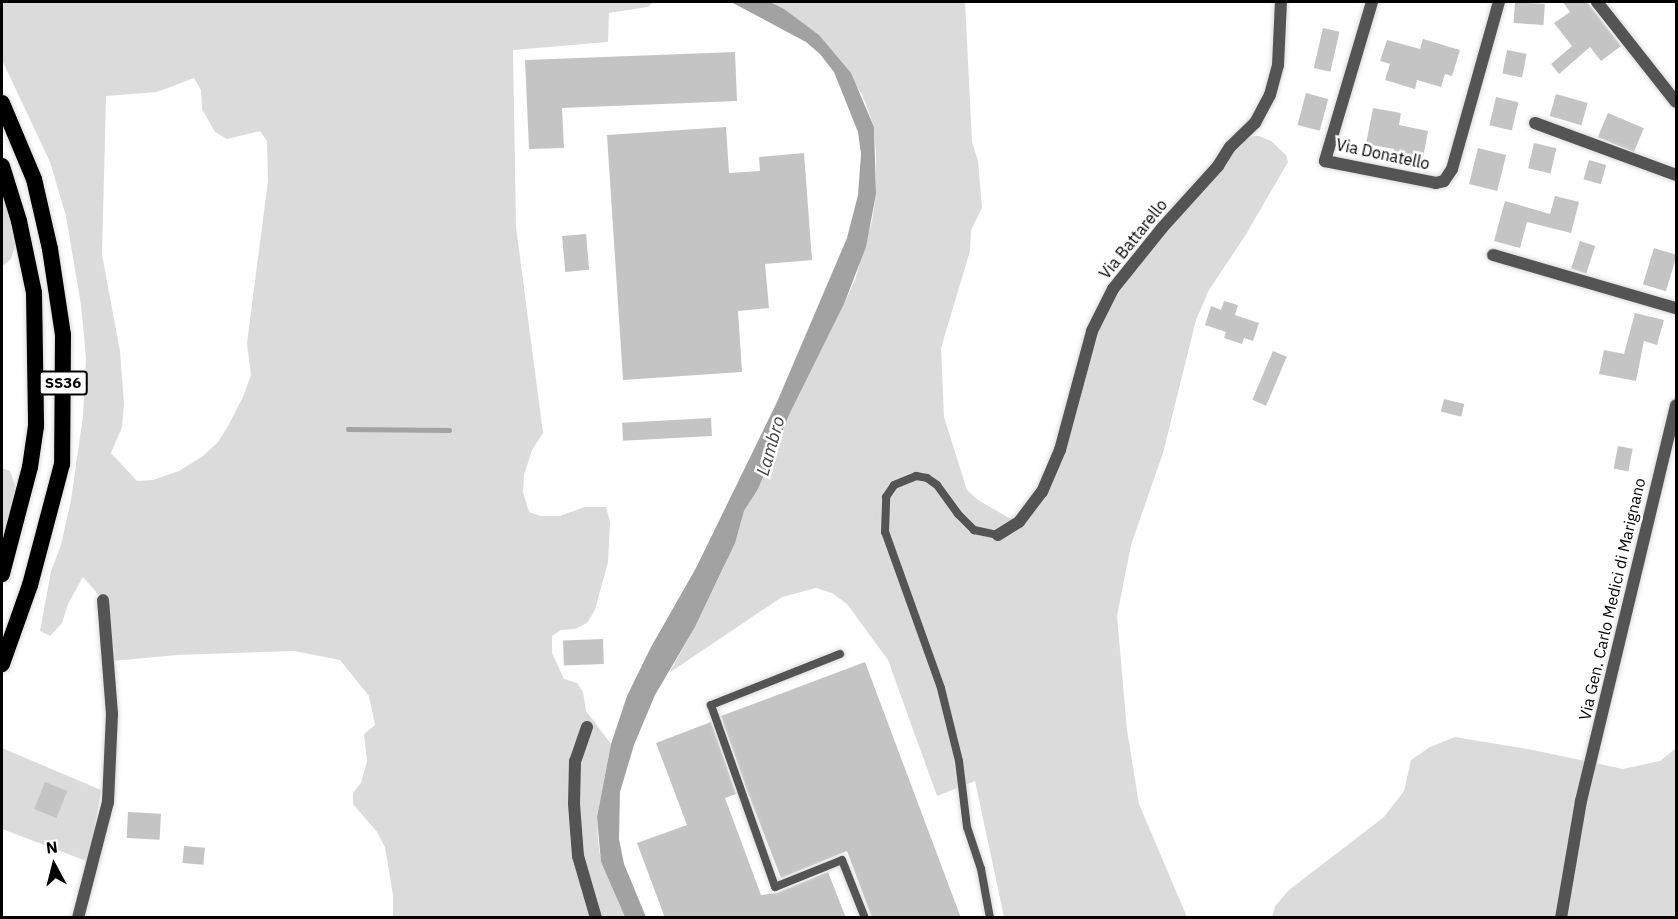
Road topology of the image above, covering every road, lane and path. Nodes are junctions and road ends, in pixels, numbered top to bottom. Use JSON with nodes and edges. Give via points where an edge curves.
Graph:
{"nodes":[{"id":1,"x":1281,"y":2,"type":"edge"},
{"id":2,"x":1372,"y":2,"type":"edge"},
{"id":3,"x":1499,"y":2,"type":"edge"},
{"id":4,"x":1597,"y":2,"type":"edge"},
{"id":5,"x":1677,"y":102,"type":"edge"},
{"id":6,"x":2,"y":103,"type":"edge"},
{"id":7,"x":1535,"y":123,"type":"dead end"},
{"id":8,"x":2,"y":166,"type":"edge"},
{"id":9,"x":1677,"y":175,"type":"edge"},
{"id":10,"x":1493,"y":255,"type":"dead end"},
{"id":11,"x":1677,"y":308,"type":"edge"},
{"id":12,"x":1677,"y":405,"type":"edge"},
{"id":13,"x":998,"y":535,"type":"joint"},
{"id":14,"x":2,"y":574,"type":"edge"},
{"id":15,"x":103,"y":600,"type":"dead end"},
{"id":16,"x":840,"y":654,"type":"dead end"},
{"id":17,"x":2,"y":664,"type":"edge"},
{"id":18,"x":587,"y":727,"type":"dead end"},
{"id":19,"x":78,"y":918,"type":"edge"},
{"id":20,"x":596,"y":918,"type":"edge"},
{"id":21,"x":865,"y":918,"type":"edge"},
{"id":22,"x":990,"y":918,"type":"edge"},
{"id":23,"x":1561,"y":918,"type":"edge"}],
"edges":[{"from":1,"to":13,"type":"street","name":"Via Battarello","via":[[1278,65],[1270,95],[1255,123],[1230,147],[1113,289],[1092,331],[1060,450],[1042,492],[1019,522]]},
{"from":2,"to":3,"type":"street","name":"Via Donatello","via":[[1325,161],[1436,183],[1444,181],[1452,169]]},
{"from":4,"to":5,"type":"street"},
{"from":6,"to":17,"type":"highway","number":"SS36","via":[[34,179],[50,249],[63,345],[62,464],[30,585]]},
{"from":7,"to":9,"type":"street"},
{"from":8,"to":14,"type":"highway","number":"SS36","via":[[19,221],[34,293],[36,426],[23,496]]},
{"from":10,"to":11,"type":"street"},
{"from":12,"to":23,"type":"street","name":"Via Gen. Carlo Medici di Marignano","via":[[1581,801]]},
{"from":13,"to":22,"type":"lane","via":[[974,530],[927,478],[916,476],[894,485],[885,496],[885,532],[941,688],[959,761],[967,828],[981,869]]},
{"from":15,"to":19,"type":"street","via":[[112,714],[108,802]]},
{"from":16,"to":21,"type":"lane","via":[[711,705],[775,887],[842,860]]},
{"from":18,"to":20,"type":"street","via":[[575,762],[574,804],[578,856]]}]}
